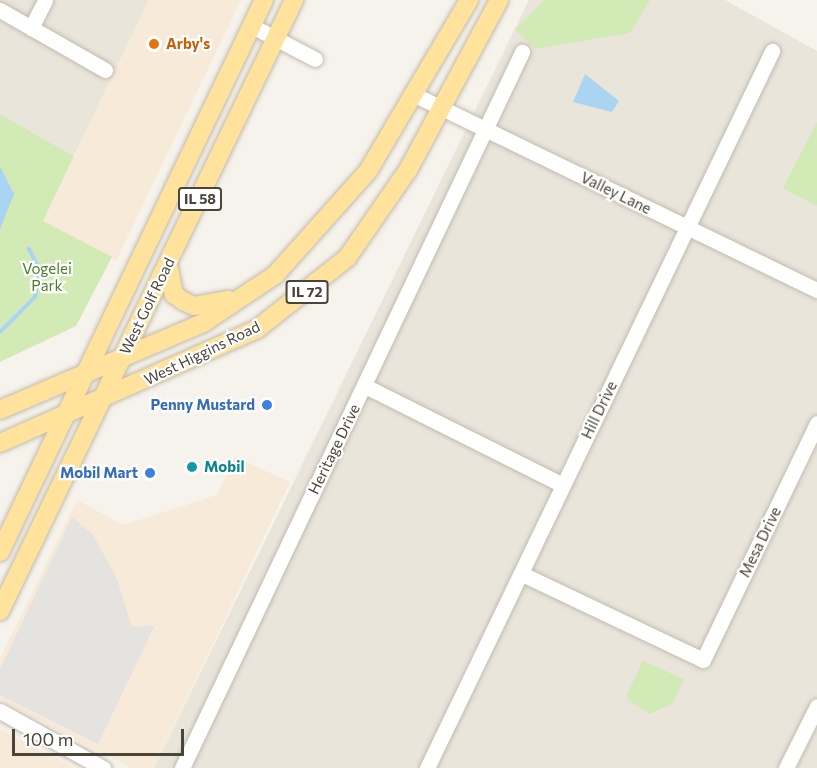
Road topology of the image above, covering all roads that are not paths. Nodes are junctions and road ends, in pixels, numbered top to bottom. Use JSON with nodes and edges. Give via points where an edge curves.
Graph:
{"nodes":[{"id":1,"x":45,"y":0,"type":"edge"},
{"id":2,"x":264,"y":0,"type":"edge"},
{"id":3,"x":294,"y":0,"type":"edge"},
{"id":4,"x":469,"y":0,"type":"edge"},
{"id":5,"x":498,"y":0,"type":"edge"},
{"id":6,"x":0,"y":10,"type":"edge"},
{"id":7,"x":252,"y":26,"type":"junction"},
{"id":8,"x":32,"y":28,"type":"junction"},
{"id":9,"x":276,"y":38,"type":"junction"},
{"id":10,"x":772,"y":51,"type":"dead end"},
{"id":11,"x":522,"y":52,"type":"dead end"},
{"id":12,"x":315,"y":59,"type":"dead end"},
{"id":13,"x":105,"y":70,"type":"dead end"},
{"id":14,"x":415,"y":95,"type":"junction"},
{"id":15,"x":441,"y":108,"type":"junction"},
{"id":16,"x":485,"y":129,"type":"junction"},
{"id":17,"x":686,"y":227,"type":"junction"},
{"id":18,"x":168,"y":264,"type":"junction"},
{"id":19,"x":817,"y":290,"type":"edge"},
{"id":20,"x":249,"y":292,"type":"junction"},
{"id":21,"x":122,"y":358,"type":"junction"},
{"id":22,"x":90,"y":369,"type":"junction"},
{"id":23,"x":364,"y":386,"type":"junction"},
{"id":24,"x":105,"y":398,"type":"junction"},
{"id":25,"x":0,"y":410,"type":"edge"},
{"id":26,"x":68,"y":415,"type":"junction"},
{"id":27,"x":817,"y":423,"type":"edge"},
{"id":28,"x":0,"y":443,"type":"edge"},
{"id":29,"x":564,"y":484,"type":"junction"},
{"id":30,"x":0,"y":552,"type":"edge"},
{"id":31,"x":522,"y":573,"type":"junction"},
{"id":32,"x":0,"y":611,"type":"edge"},
{"id":33,"x":817,"y":706,"type":"edge"},
{"id":34,"x":0,"y":711,"type":"edge"},
{"id":35,"x":103,"y":768,"type":"edge"},
{"id":36,"x":182,"y":768,"type":"edge"},
{"id":37,"x":427,"y":768,"type":"edge"},
{"id":38,"x":786,"y":768,"type":"edge"}],
"edges":[{"from":1,"to":8,"type":"street"},
{"from":2,"to":7,"type":"main road","name":"West Golf Road","number":"IL 58"},
{"from":3,"to":9,"type":"main road","name":"West Golf Road","number":"IL 58"},
{"from":4,"to":14,"type":"main road","name":"West Higgins Road","number":"IL 72"},
{"from":5,"to":15,"type":"main road","name":"West Higgins Road","number":"IL 72"},
{"from":6,"to":8,"type":"street"},
{"from":7,"to":9,"type":"street"},
{"from":7,"to":22,"type":"main road","name":"West Golf Road","number":"IL 58"},
{"from":8,"to":13,"type":"street"},
{"from":9,"to":12,"type":"street"},
{"from":9,"to":18,"type":"main road","name":"West Golf Road","number":"IL 58"},
{"from":10,"to":17,"type":"street","name":"Hill Drive"},
{"from":11,"to":16,"type":"street","name":"Heritage Drive"},
{"from":14,"to":15,"type":"street","name":"Valley Lane"},
{"from":14,"to":20,"type":"main road","name":"West Higgins Road","number":"IL 72","via":[[368,171],[324,226]]},
{"from":15,"to":16,"type":"street","name":"Valley Lane"},
{"from":15,"to":24,"type":"main road","name":"West Higgins Road","number":"IL 72","via":[[382,210],[347,258],[257,329]]},
{"from":16,"to":17,"type":"street","name":"Valley Lane"},
{"from":16,"to":23,"type":"street","name":"Heritage Drive"},
{"from":17,"to":19,"type":"street","name":"Valley Lane"},
{"from":17,"to":29,"type":"street","name":"Hill Drive"},
{"from":18,"to":20,"type":"main road","via":[[174,294],[194,306]]},
{"from":18,"to":21,"type":"main road","name":"West Golf Road","number":"IL 58"},
{"from":20,"to":21,"type":"main road","name":"West Higgins Road","number":"IL 72","via":[[203,322]]},
{"from":21,"to":22,"type":"main road","name":"West Higgins Road","number":"IL 72"},
{"from":21,"to":24,"type":"main road","name":"West Golf Road","number":"IL 58"},
{"from":22,"to":25,"type":"main road","name":"West Higgins Road","number":"IL 72"},
{"from":22,"to":26,"type":"main road","name":"West Golf Road","number":"IL 58"},
{"from":23,"to":29,"type":"street"},
{"from":23,"to":36,"type":"street","name":"Heritage Drive"},
{"from":24,"to":26,"type":"main road","name":"West Higgins Road","number":"IL 72"},
{"from":24,"to":32,"type":"main road","name":"West Golf Road","number":"IL 58"},
{"from":26,"to":28,"type":"main road","name":"West Higgins Road","number":"IL 72"},
{"from":26,"to":30,"type":"main road","name":"West Golf Road","number":"IL 58"},
{"from":27,"to":31,"type":"street","name":"Mesa Drive","via":[[703,660]]},
{"from":29,"to":31,"type":"street","name":"Hill Drive"},
{"from":31,"to":37,"type":"street","name":"Hill Drive"},
{"from":33,"to":38,"type":"street"},
{"from":34,"to":35,"type":"street"}]}
